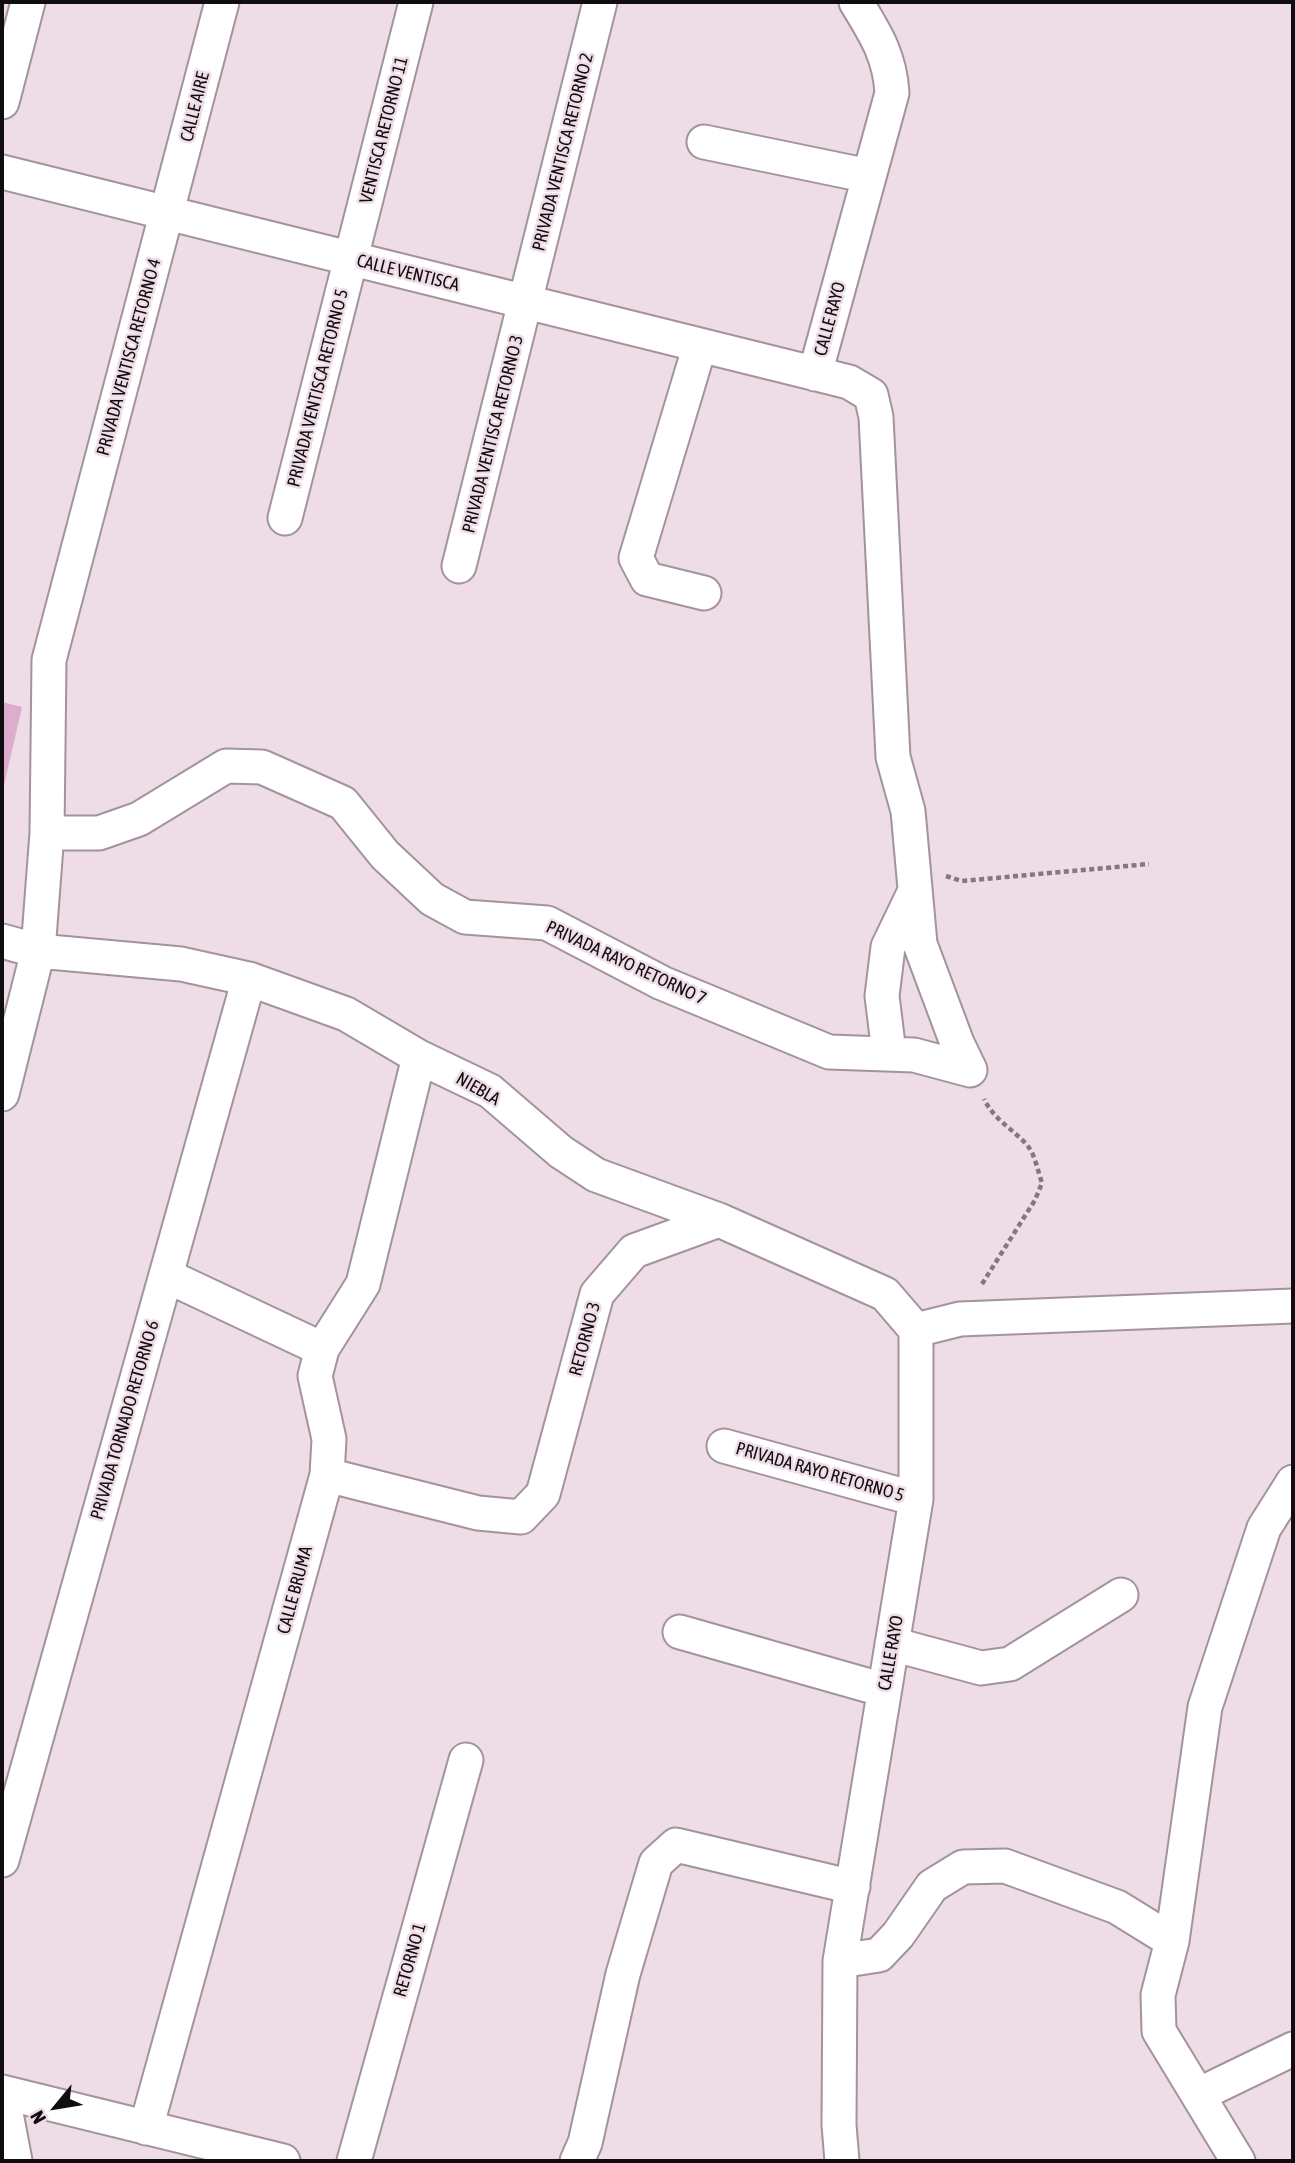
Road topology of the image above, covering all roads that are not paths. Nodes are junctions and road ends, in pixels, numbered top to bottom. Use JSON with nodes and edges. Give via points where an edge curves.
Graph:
{"nodes":[{"id":1,"x":28,"y":2,"type":"edge"},
{"id":2,"x":222,"y":2,"type":"edge"},
{"id":3,"x":416,"y":2,"type":"edge"},
{"id":4,"x":600,"y":2,"type":"edge"},
{"id":5,"x":856,"y":2,"type":"edge"},
{"id":6,"x":2,"y":102,"type":"edge"},
{"id":7,"x":704,"y":142,"type":"dead end"},
{"id":8,"x":2,"y":172,"type":"edge"},
{"id":9,"x":869,"y":176,"type":"junction"},
{"id":10,"x":168,"y":213,"type":"junction"},
{"id":11,"x":351,"y":258,"type":"junction"},
{"id":12,"x":527,"y":302,"type":"junction"},
{"id":13,"x":701,"y":345,"type":"junction"},
{"id":14,"x":815,"y":374,"type":"junction"},
{"id":15,"x":285,"y":518,"type":"dead end"},
{"id":16,"x":459,"y":566,"type":"dead end"},
{"id":17,"x":704,"y":593,"type":"dead end"},
{"id":18,"x":47,"y":833,"type":"junction"},
{"id":19,"x":914,"y":892,"type":"junction"},
{"id":20,"x":2,"y":941,"type":"edge"},
{"id":21,"x":38,"y":951,"type":"junction"},
{"id":22,"x":249,"y":979,"type":"junction"},
{"id":23,"x":889,"y":1053,"type":"junction"},
{"id":24,"x":419,"y":1058,"type":"junction"},
{"id":25,"x":2,"y":1094,"type":"edge"},
{"id":26,"x":719,"y":1220,"type":"junction"},
{"id":27,"x":167,"y":1276,"type":"junction"},
{"id":28,"x":1293,"y":1306,"type":"edge"},
{"id":29,"x":916,"y":1330,"type":"junction"},
{"id":30,"x":322,"y":1349,"type":"junction"},
{"id":31,"x":724,"y":1446,"type":"dead end"},
{"id":32,"x":327,"y":1475,"type":"junction"},
{"id":33,"x":1293,"y":1482,"type":"edge"},
{"id":34,"x":916,"y":1499,"type":"junction"},
{"id":35,"x":1121,"y":1595,"type":"dead end"},
{"id":36,"x":680,"y":1632,"type":"dead end"},
{"id":37,"x":892,"y":1644,"type":"junction"},
{"id":38,"x":884,"y":1690,"type":"junction"},
{"id":39,"x":466,"y":1760,"type":"dead end"},
{"id":40,"x":2,"y":1860,"type":"edge"},
{"id":41,"x":852,"y":1887,"type":"junction"},
{"id":42,"x":1172,"y":1941,"type":"junction"},
{"id":43,"x":840,"y":1961,"type":"junction"},
{"id":44,"x":1293,"y":2049,"type":"edge"},
{"id":45,"x":2,"y":2092,"type":"edge"},
{"id":46,"x":1198,"y":2095,"type":"junction"},
{"id":47,"x":146,"y":2127,"type":"junction"},
{"id":48,"x":15,"y":2161,"type":"edge"},
{"id":49,"x":283,"y":2161,"type":"edge"},
{"id":50,"x":354,"y":2161,"type":"edge"},
{"id":51,"x":577,"y":2161,"type":"edge"},
{"id":52,"x":842,"y":2161,"type":"edge"},
{"id":53,"x":1238,"y":2161,"type":"edge"}],
"edges":[{"from":1,"to":6,"type":"street"},
{"from":2,"to":10,"type":"street","name":"CALLE AIRE"},
{"from":3,"to":11,"type":"street","name":"VENTISCA RETORNO 11"},
{"from":4,"to":12,"type":"street","name":"PRIVADA VENTISCA RETORNO 2"},
{"from":5,"to":9,"type":"street","name":"CALLE RAYO","via":[[884,47],[891,68],[892,93]]},
{"from":7,"to":9,"type":"street"},
{"from":8,"to":10,"type":"street","name":"CALLE VENTISCA"},
{"from":9,"to":14,"type":"street","name":"CALLE RAYO"},
{"from":10,"to":11,"type":"street","name":"CALLE VENTISCA"},
{"from":10,"to":18,"type":"street","name":"PRIVADA VENTISCA RETORNO 4","via":[[49,660]]},
{"from":11,"to":12,"type":"street","name":"CALLE VENTISCA"},
{"from":11,"to":15,"type":"street","name":"PRIVADA VENTISCA RETORNO 5"},
{"from":12,"to":13,"type":"street","name":"CALLE VENTISCA"},
{"from":12,"to":16,"type":"street","name":"PRIVADA VENTISCA RETORNO 3"},
{"from":13,"to":14,"type":"street","name":"CALLE VENTISCA"},
{"from":13,"to":17,"type":"street","via":[[636,558],[647,579]]},
{"from":14,"to":19,"type":"street","name":"CALLE RAYO","via":[[849,382],[871,395],[876,417],[888,696],[893,757],[908,811]]},
{"from":18,"to":21,"type":"street","name":"PRIVADA VENTISCA RETORNO 4"},
{"from":18,"to":23,"type":"street","name":"PRIVADA RAYO RETORNO 7","via":[[99,833],[139,819],[226,766],[262,767],[342,803],[385,855],[432,899],[465,917],[547,923],[662,983],[829,1052]]},
{"from":19,"to":23,"type":"street","via":[[888,947],[882,996]]},
{"from":19,"to":23,"type":"street","name":"PRIVADA RAYO RETORNO 7","via":[[920,944],[970,1070]]},
{"from":20,"to":21,"type":"street","name":"NIEBLA"},
{"from":21,"to":22,"type":"street","name":"NIEBLA","via":[[181,964]]},
{"from":21,"to":25,"type":"street","name":"PRIVADA VENTISCA RETORNO 4"},
{"from":22,"to":24,"type":"street","name":"NIEBLA","via":[[346,1014]]},
{"from":22,"to":27,"type":"street","name":"PRIVADA TORNADO RETORNO 6"},
{"from":24,"to":26,"type":"street","name":"NIEBLA","via":[[491,1091],[561,1152],[596,1175]]},
{"from":24,"to":30,"type":"street","name":"CALLE BRUMA","via":[[363,1284]]},
{"from":26,"to":29,"type":"street","name":"NIEBLA","via":[[885,1294]]},
{"from":26,"to":32,"type":"street","name":"RETORNO 3","via":[[634,1251],[597,1294],[543,1494],[521,1517],[478,1513]]},
{"from":27,"to":30,"type":"street"},
{"from":27,"to":40,"type":"street","name":"PRIVADA TORNADO RETORNO 6"},
{"from":28,"to":29,"type":"street","via":[[960,1319]]},
{"from":29,"to":34,"type":"street","name":"CALLE RAYO"},
{"from":30,"to":32,"type":"street","name":"CALLE BRUMA","via":[[315,1376],[329,1439]]},
{"from":31,"to":34,"type":"street","name":"PRIVADA RAYO RETORNO 5"},
{"from":32,"to":47,"type":"street","name":"CALLE BRUMA"},
{"from":33,"to":42,"type":"street","via":[[1264,1528],[1205,1707]]},
{"from":34,"to":37,"type":"street","name":"CALLE RAYO"},
{"from":35,"to":37,"type":"street","via":[[1010,1664],[981,1668]]},
{"from":36,"to":38,"type":"street"},
{"from":37,"to":38,"type":"street","name":"CALLE RAYO"},
{"from":38,"to":41,"type":"street","name":"CALLE RAYO"},
{"from":39,"to":50,"type":"street","name":"RETORNO 1"},
{"from":41,"to":43,"type":"street","name":"CALLE RAYO"},
{"from":41,"to":51,"type":"street","via":[[676,1845],[656,1863]]},
{"from":42,"to":43,"type":"street","via":[[1117,1907],[1005,1866],[963,1867],[932,1886],[879,1955]]},
{"from":42,"to":46,"type":"street","via":[[1158,1995],[1159,2031]]},
{"from":43,"to":52,"type":"street","name":"CALLE RAYO"},
{"from":44,"to":46,"type":"street"},
{"from":45,"to":47,"type":"street"},
{"from":45,"to":48,"type":"street"},
{"from":46,"to":53,"type":"street"},
{"from":47,"to":49,"type":"street"}]}
